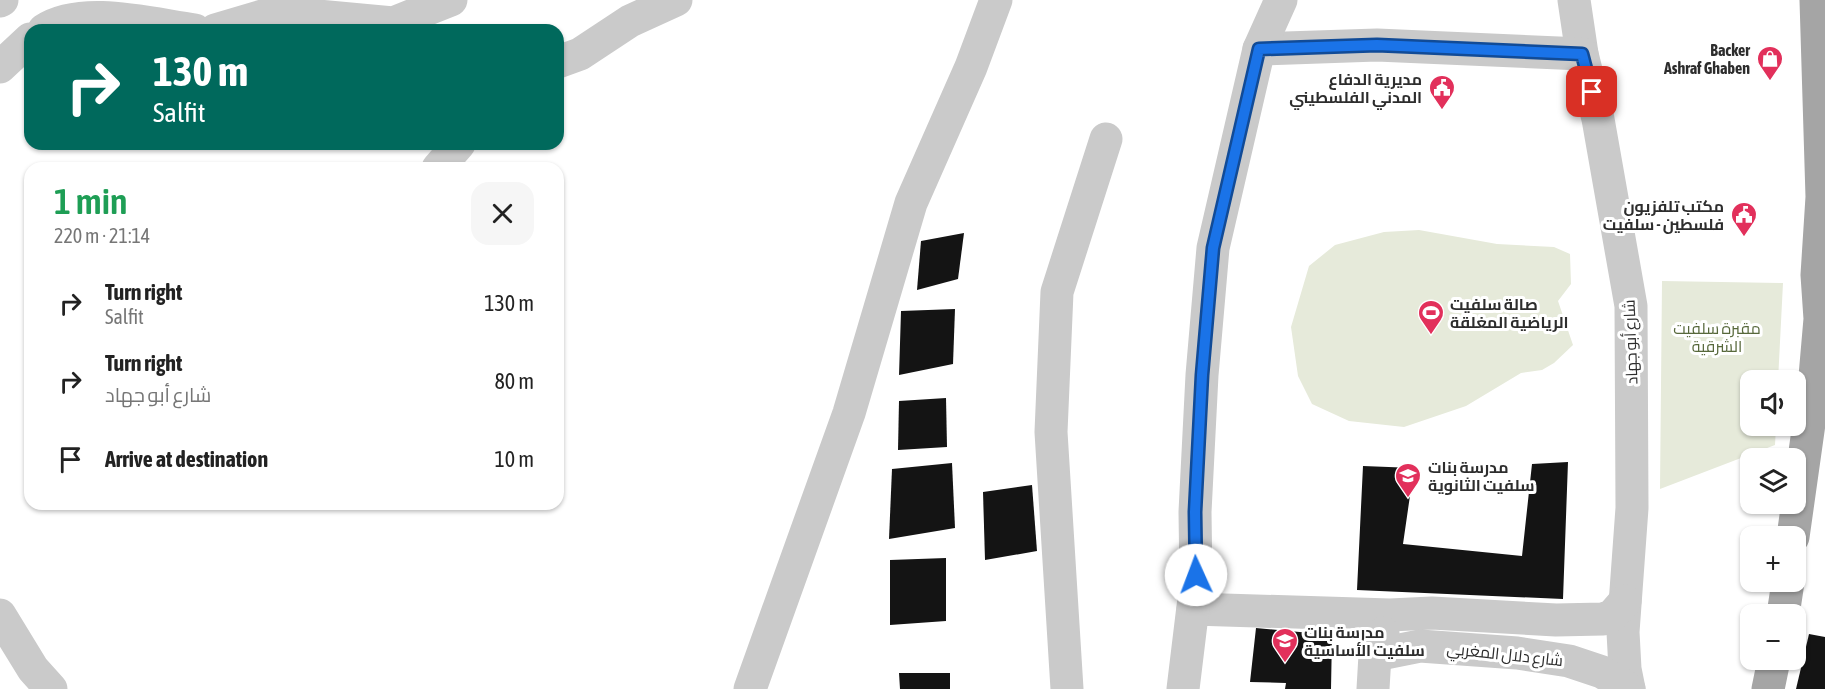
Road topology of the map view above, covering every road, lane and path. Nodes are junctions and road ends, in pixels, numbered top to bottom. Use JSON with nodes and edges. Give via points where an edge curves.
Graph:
{"nodes":[{"id":1,"x":451,"y":0,"type":"edge"},
{"id":2,"x":676,"y":0,"type":"edge"},
{"id":3,"x":996,"y":0,"type":"edge"},
{"id":4,"x":1281,"y":0,"type":"edge"},
{"id":5,"x":1574,"y":0,"type":"edge"},
{"id":6,"x":1599,"y":0,"type":"edge"},
{"id":7,"x":1816,"y":0,"type":"edge"},
{"id":8,"x":53,"y":24,"type":"edge"},
{"id":9,"x":149,"y":24,"type":"edge"},
{"id":10,"x":235,"y":24,"type":"edge"},
{"id":11,"x":24,"y":45,"type":"edge"},
{"id":12,"x":1581,"y":47,"type":"junction"},
{"id":13,"x":1259,"y":49,"type":"junction"},
{"id":14,"x":564,"y":60,"type":"edge"},
{"id":15,"x":0,"y":67,"type":"edge"},
{"id":16,"x":1106,"y":139,"type":"dead end"},
{"id":17,"x":454,"y":150,"type":"edge"},
{"id":18,"x":443,"y":162,"type":"edge"},
{"id":19,"x":1823,"y":319,"type":"edge"},
{"id":20,"x":1795,"y":526,"type":"edge"},
{"id":21,"x":1625,"y":601,"type":"junction"},
{"id":22,"x":1193,"y":609,"type":"junction"},
{"id":23,"x":1358,"y":614,"type":"junction"},
{"id":24,"x":0,"y":615,"type":"edge"},
{"id":25,"x":1390,"y":615,"type":"junction"},
{"id":26,"x":1375,"y":655,"type":"junction"},
{"id":27,"x":1772,"y":670,"type":"edge"},
{"id":28,"x":51,"y":689,"type":"edge"},
{"id":29,"x":750,"y":689,"type":"edge"},
{"id":30,"x":1067,"y":689,"type":"edge"},
{"id":31,"x":1183,"y":689,"type":"edge"},
{"id":32,"x":1373,"y":689,"type":"edge"},
{"id":33,"x":1629,"y":689,"type":"edge"},
{"id":34,"x":1768,"y":689,"type":"edge"}],
"edges":[{"from":1,"to":10,"type":"street","via":[[393,23],[276,12]]},
{"from":2,"to":14,"type":"street","via":[[630,21],[580,54]]},
{"from":3,"to":29,"type":"street","via":[[911,203],[849,413]]},
{"from":4,"to":13,"type":"street"},
{"from":5,"to":12,"type":"street","name":"شارع أبو جهاد"},
{"from":6,"to":12,"type":"street"},
{"from":7,"to":19,"type":"main road","via":[[1822,197],[1817,274]]},
{"from":8,"to":9,"type":"street","via":[[103,18]]},
{"from":11,"to":15,"type":"street"},
{"from":12,"to":13,"type":"street","via":[[1377,45]]},
{"from":12,"to":21,"type":"street","name":"شارع أبو جهاد","via":[[1598,119],[1630,306],[1632,508]]},
{"from":13,"to":22,"type":"street","via":[[1213,248],[1202,375]]},
{"from":16,"to":30,"type":"street","via":[[1057,292],[1052,432]]},
{"from":17,"to":18,"type":"street"},
{"from":19,"to":20,"type":"main road"},
{"from":21,"to":25,"type":"street","name":"شارع دلال المغربي","via":[[1612,616],[1603,619]]},
{"from":21,"to":33,"type":"street","name":"شارع أبو جهاد","via":[[1623,632]]},
{"from":22,"to":23,"type":"street"},
{"from":22,"to":31,"type":"street"},
{"from":23,"to":25,"type":"street","name":"شارع دلال المغربي"},
{"from":23,"to":26,"type":"street"},
{"from":24,"to":28,"type":"street","via":[[33,669]]},
{"from":25,"to":26,"type":"street"},
{"from":26,"to":32,"type":"street"},
{"from":26,"to":33,"type":"street","name":"شارع دلال المغربي","via":[[1420,646],[1517,653],[1569,661],[1602,672]]},
{"from":27,"to":34,"type":"main road"}]}
